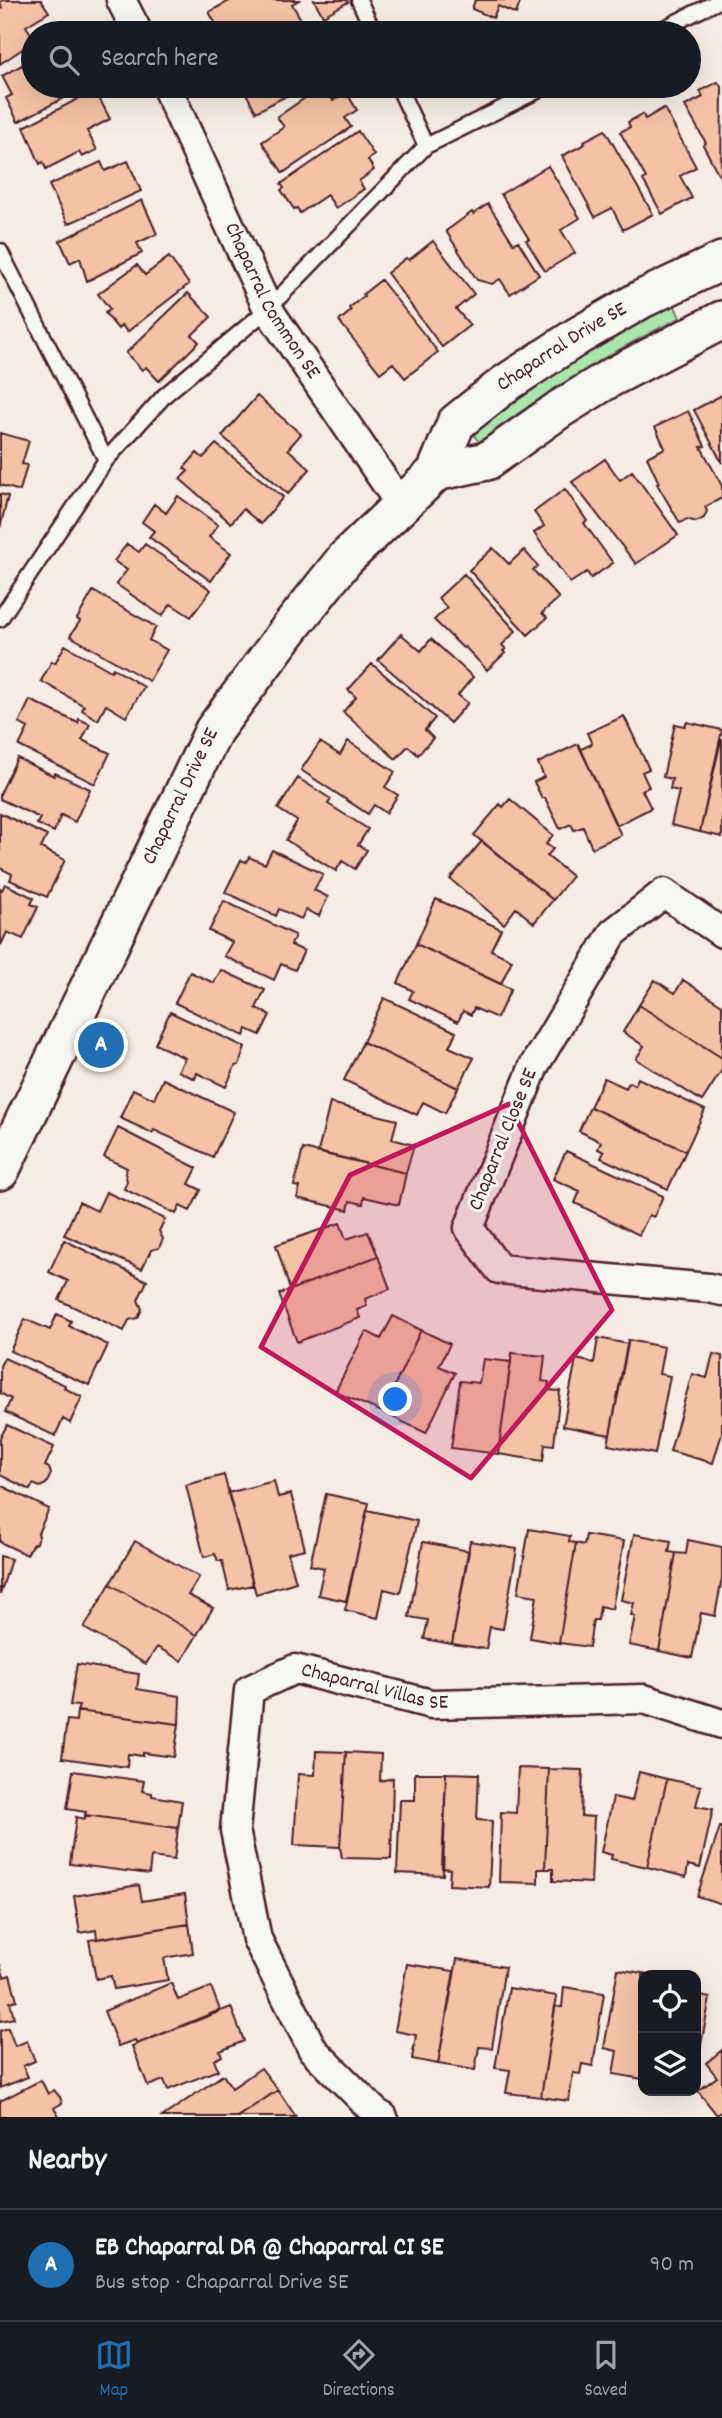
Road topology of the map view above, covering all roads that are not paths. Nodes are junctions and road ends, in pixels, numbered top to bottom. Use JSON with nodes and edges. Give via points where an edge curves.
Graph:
{"nodes":[{"id":1,"x":121,"y":0,"type":"edge"},
{"id":2,"x":359,"y":0,"type":"edge"},
{"id":3,"x":721,"y":0,"type":"edge"},
{"id":4,"x":132,"y":21,"type":"edge"},
{"id":5,"x":369,"y":21,"type":"edge"},
{"id":6,"x":678,"y":21,"type":"edge"},
{"id":7,"x":171,"y":98,"type":"edge"},
{"id":8,"x":404,"y":98,"type":"edge"},
{"id":9,"x":523,"y":98,"type":"edge"},
{"id":10,"x":426,"y":146,"type":"junction"},
{"id":11,"x":0,"y":251,"type":"edge"},
{"id":12,"x":722,"y":261,"type":"edge"},
{"id":13,"x":268,"y":309,"type":"junction"},
{"id":14,"x":722,"y":320,"type":"edge"},
{"id":15,"x":106,"y":460,"type":"junction"},
{"id":16,"x":436,"y":472,"type":"junction"},
{"id":17,"x":400,"y":504,"type":"junction"},
{"id":18,"x":0,"y":619,"type":"edge"},
{"id":19,"x":722,"y":933,"type":"edge"},
{"id":20,"x":0,"y":1171,"type":"edge"},
{"id":21,"x":722,"y":1291,"type":"edge"},
{"id":22,"x":722,"y":1724,"type":"edge"},
{"id":23,"x":383,"y":2117,"type":"edge"}],
"edges":[{"from":1,"to":4,"type":"street"},
{"from":2,"to":5,"type":"lane"},
{"from":3,"to":6,"type":"lane"},
{"from":7,"to":13,"type":"street","name":"Chaparral Common SE"},
{"from":8,"to":10,"type":"lane"},
{"from":9,"to":10,"type":"lane"},
{"from":10,"to":13,"type":"lane"},
{"from":11,"to":15,"type":"lane"},
{"from":12,"to":16,"type":"street","name":"Chaparral Drive SE","via":[[624,309],[505,384],[456,423]]},
{"from":13,"to":15,"type":"lane","via":[[164,394]]},
{"from":13,"to":17,"type":"street","name":"Chaparral Common SE"},
{"from":14,"to":16,"type":"street","name":"Chaparral Drive SE","via":[[610,378],[487,461]]},
{"from":15,"to":18,"type":"lane"},
{"from":16,"to":17,"type":"street","name":"Chaparral Drive SE"},
{"from":17,"to":20,"type":"street","name":"Chaparral Drive SE","via":[[345,559],[214,730]]},
{"from":19,"to":21,"type":"street","name":"Chaparral Close SE","via":[[664,893],[613,933],[534,1066],[469,1228],[499,1269]]},
{"from":22,"to":23,"type":"street","name":"Chaparral Villas SE","via":[[644,1699],[431,1704],[295,1669],[249,1690],[235,1830],[257,1939],[313,2050]]}]}
